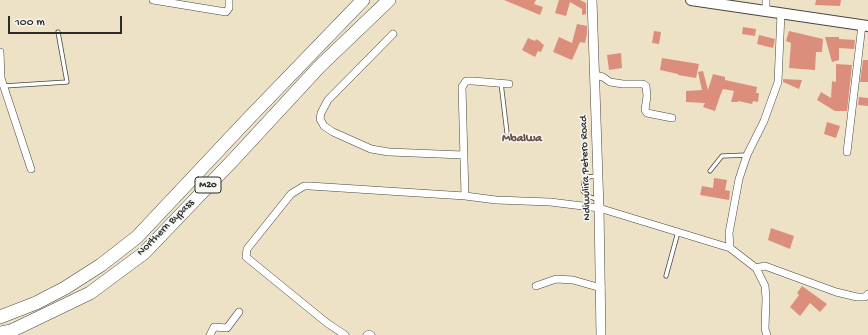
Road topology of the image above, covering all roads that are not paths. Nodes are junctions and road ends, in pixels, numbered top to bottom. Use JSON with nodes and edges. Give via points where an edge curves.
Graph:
{"nodes":[{"id":1,"x":153,"y":0,"type":"edge"},
{"id":2,"x":229,"y":0,"type":"edge"},
{"id":3,"x":363,"y":0,"type":"edge"},
{"id":4,"x":389,"y":0,"type":"edge"},
{"id":5,"x":592,"y":0,"type":"edge"},
{"id":6,"x":691,"y":0,"type":"edge"},
{"id":7,"x":766,"y":0,"type":"edge"},
{"id":8,"x":710,"y":2,"type":"edge"},
{"id":9,"x":766,"y":11,"type":"junction"},
{"id":10,"x":781,"y":13,"type":"junction"},
{"id":11,"x":865,"y":25,"type":"edge"},
{"id":12,"x":58,"y":32,"type":"dead end"},
{"id":13,"x":393,"y":34,"type":"dead end"},
{"id":14,"x":0,"y":52,"type":"edge"},
{"id":15,"x":595,"y":75,"type":"junction"},
{"id":16,"x":502,"y":83,"type":"junction"},
{"id":17,"x":509,"y":84,"type":"dead end"},
{"id":18,"x":3,"y":86,"type":"junction"},
{"id":19,"x":672,"y":118,"type":"dead end"},
{"id":20,"x":507,"y":133,"type":"dead end"},
{"id":21,"x":847,"y":152,"type":"dead end"},
{"id":22,"x":463,"y":155,"type":"junction"},
{"id":23,"x":747,"y":155,"type":"junction"},
{"id":24,"x":30,"y":169,"type":"dead end"},
{"id":25,"x":710,"y":171,"type":"dead end"},
{"id":26,"x":598,"y":176,"type":"junction"},
{"id":27,"x":465,"y":196,"type":"junction"},
{"id":28,"x":599,"y":204,"type":"junction"},
{"id":29,"x":678,"y":232,"type":"junction"},
{"id":30,"x":730,"y":248,"type":"junction"},
{"id":31,"x":756,"y":268,"type":"junction"},
{"id":32,"x":666,"y":276,"type":"dead end"},
{"id":33,"x":536,"y":286,"type":"dead end"},
{"id":34,"x":601,"y":288,"type":"junction"},
{"id":35,"x":868,"y":294,"type":"edge"},
{"id":36,"x":239,"y":312,"type":"dead end"},
{"id":37,"x":0,"y":317,"type":"edge"},
{"id":38,"x":0,"y":333,"type":"edge"},
{"id":39,"x":210,"y":335,"type":"edge"},
{"id":40,"x":345,"y":335,"type":"edge"},
{"id":41,"x":367,"y":335,"type":"edge"},
{"id":42,"x":371,"y":335,"type":"edge"},
{"id":43,"x":601,"y":335,"type":"edge"},
{"id":44,"x":767,"y":335,"type":"edge"}],
"edges":[{"from":1,"to":2,"type":"street","via":[[226,12]]},
{"from":3,"to":37,"type":"highway","name":"Northern Bypass","number":"M20","via":[[137,237],[101,265],[65,288],[36,304]]},
{"from":4,"to":38,"type":"highway","name":"Northern Bypass","number":"M20","via":[[320,66],[144,253],[90,293],[11,331]]},
{"from":5,"to":15,"type":"street","name":"Ndiwulira Petero Road"},
{"from":6,"to":8,"type":"main road"},
{"from":7,"to":9,"type":"street"},
{"from":8,"to":9,"type":"main road"},
{"from":9,"to":10,"type":"main road"},
{"from":10,"to":11,"type":"main road"},
{"from":10,"to":23,"type":"street","via":[[778,82],[764,121]]},
{"from":11,"to":21,"type":"street"},
{"from":12,"to":18,"type":"lane","via":[[67,82]]},
{"from":13,"to":22,"type":"street","via":[[328,100],[320,119],[324,126],[380,151]]},
{"from":14,"to":18,"type":"street"},
{"from":15,"to":19,"type":"street","via":[[610,82],[643,84],[646,86],[647,96],[645,110],[648,113]]},
{"from":15,"to":26,"type":"street","name":"Ndiwulira Petero Road"},
{"from":16,"to":17,"type":"street"},
{"from":16,"to":20,"type":"lane"},
{"from":16,"to":22,"type":"street","via":[[466,81],[462,86]]},
{"from":18,"to":24,"type":"street"},
{"from":22,"to":27,"type":"street"},
{"from":23,"to":25,"type":"lane","via":[[722,156]]},
{"from":23,"to":30,"type":"street","via":[[739,179],[729,233]]},
{"from":26,"to":28,"type":"street","name":"Ndiwulira Petero Road"},
{"from":26,"to":28,"type":"lane","via":[[588,177],[584,182],[583,191]]},
{"from":27,"to":28,"type":"street","via":[[496,200]]},
{"from":27,"to":40,"type":"street","via":[[310,186],[304,186],[291,194],[247,249],[246,257]]},
{"from":28,"to":29,"type":"street"},
{"from":28,"to":34,"type":"street","name":"Ndiwulira Petero Road"},
{"from":29,"to":30,"type":"street"},
{"from":29,"to":32,"type":"lane"},
{"from":30,"to":31,"type":"street"},
{"from":31,"to":35,"type":"street","via":[[765,266],[857,297]]},
{"from":31,"to":44,"type":"street","via":[[766,286]]},
{"from":33,"to":34,"type":"street","via":[[556,279],[574,280]]},
{"from":34,"to":43,"type":"street","name":"Ndiwulira Petero Road"},
{"from":36,"to":39,"type":"street","via":[[227,328],[214,327]]},
{"from":41,"to":42,"type":"street"}]}
